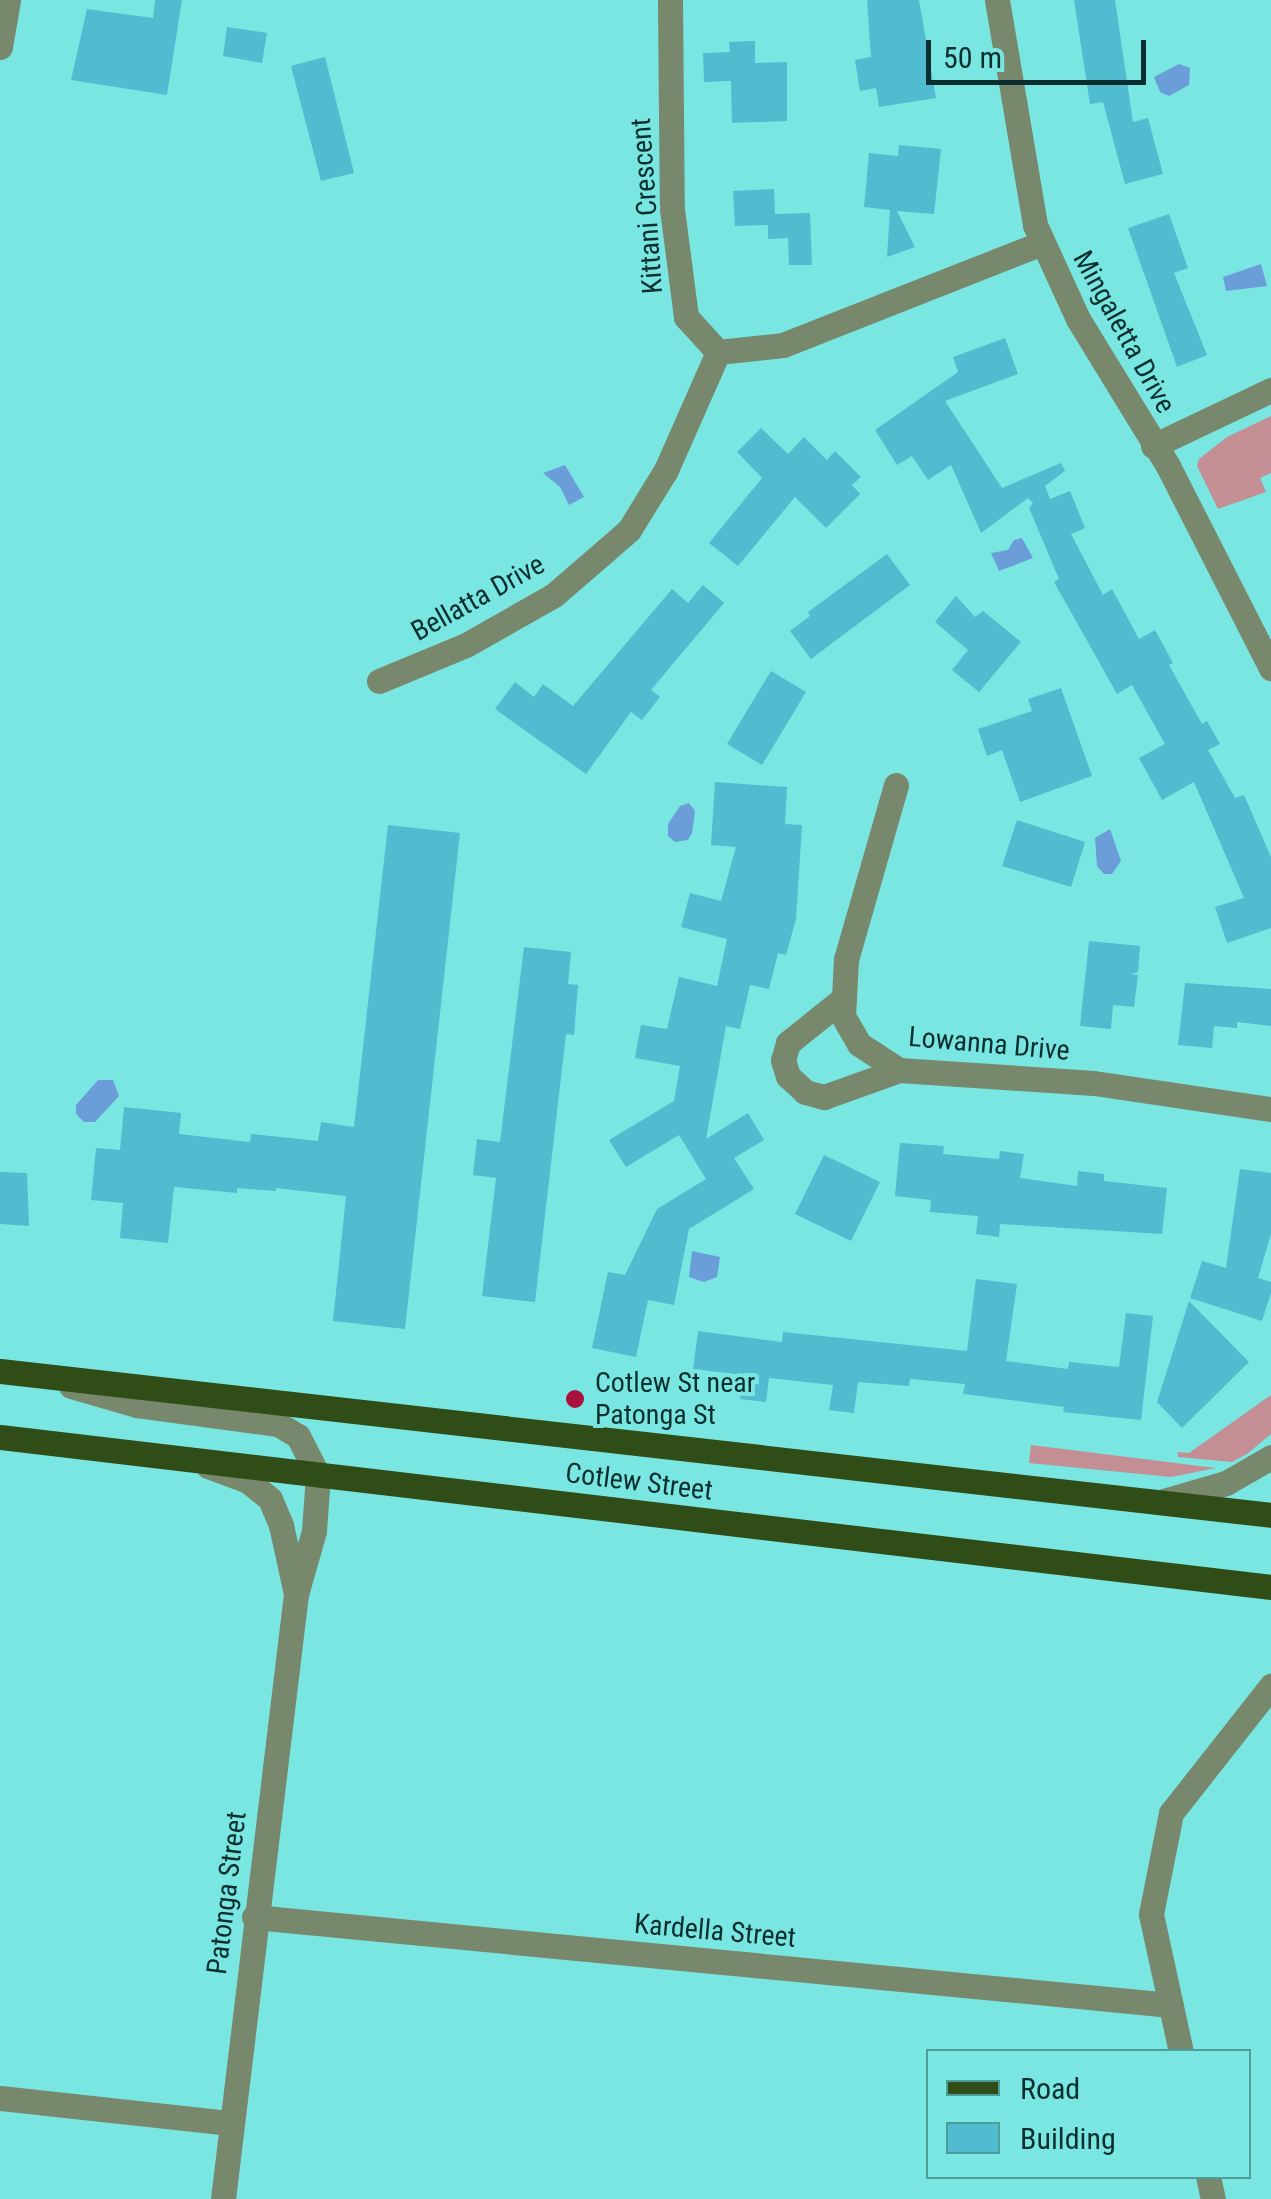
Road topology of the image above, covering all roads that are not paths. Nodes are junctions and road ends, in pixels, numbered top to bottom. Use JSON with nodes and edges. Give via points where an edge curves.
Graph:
{"nodes":[{"id":1,"x":8,"y":0,"type":"edge"},
{"id":2,"x":670,"y":0,"type":"edge"},
{"id":3,"x":997,"y":0,"type":"edge"},
{"id":4,"x":0,"y":47,"type":"edge"},
{"id":5,"x":1042,"y":243,"type":"junction"},
{"id":6,"x":718,"y":352,"type":"junction"},
{"id":7,"x":1271,"y":390,"type":"edge"},
{"id":8,"x":1153,"y":446,"type":"junction"},
{"id":9,"x":1271,"y":668,"type":"edge"},
{"id":10,"x":379,"y":681,"type":"dead end"},
{"id":11,"x":896,"y":785,"type":"dead end"},
{"id":12,"x":844,"y":998,"type":"junction"},
{"id":13,"x":899,"y":1070,"type":"junction"},
{"id":14,"x":1271,"y":1109,"type":"edge"},
{"id":15,"x":0,"y":1371,"type":"edge"},
{"id":16,"x":30,"y":1375,"type":"junction"},
{"id":17,"x":0,"y":1437,"type":"edge"},
{"id":18,"x":1271,"y":1457,"type":"edge"},
{"id":19,"x":192,"y":1459,"type":"junction"},
{"id":20,"x":318,"y":1475,"type":"junction"},
{"id":21,"x":1155,"y":1503,"type":"junction"},
{"id":22,"x":1271,"y":1515,"type":"edge"},
{"id":23,"x":1271,"y":1587,"type":"edge"},
{"id":24,"x":296,"y":1594,"type":"junction"},
{"id":25,"x":1271,"y":1686,"type":"edge"},
{"id":26,"x":254,"y":1917,"type":"junction"},
{"id":27,"x":1170,"y":2005,"type":"junction"},
{"id":28,"x":1180,"y":2049,"type":"edge"},
{"id":29,"x":0,"y":2098,"type":"edge"},
{"id":30,"x":231,"y":2123,"type":"junction"},
{"id":31,"x":223,"y":2199,"type":"edge"}],
"edges":[{"from":1,"to":4,"type":"street"},
{"from":2,"to":6,"type":"street","name":"Kittani Crescent","via":[[672,209],[686,317]]},
{"from":3,"to":5,"type":"street","name":"Mingaletta Drive"},
{"from":5,"to":6,"type":"street","via":[[783,345]]},
{"from":5,"to":8,"type":"street","name":"Mingaletta Drive"},
{"from":6,"to":10,"type":"street","name":"Bellatta Drive","via":[[666,470],[629,530],[554,595],[466,645]]},
{"from":7,"to":8,"type":"street"},
{"from":8,"to":9,"type":"street","name":"Mingaletta Drive"},
{"from":11,"to":12,"type":"street","name":"Lowanna Drive","via":[[846,959]]},
{"from":12,"to":13,"type":"street","name":"Lowanna Drive","via":[[848,1032]]},
{"from":12,"to":13,"type":"street","via":[[788,1042],[788,1076],[804,1092],[824,1097]]},
{"from":13,"to":14,"type":"street","name":"Lowanna Drive","via":[[1094,1082]]},
{"from":15,"to":16,"type":"main road","name":"Cotlew Street"},
{"from":16,"to":20,"type":"street","via":[[136,1405],[278,1424],[298,1436]]},
{"from":16,"to":21,"type":"main road","name":"Cotlew Street"},
{"from":17,"to":19,"type":"main road","name":"Cotlew Street"},
{"from":18,"to":21,"type":"street","via":[[1226,1483]]},
{"from":19,"to":20,"type":"main road","name":"Cotlew Street"},
{"from":19,"to":24,"type":"street","name":"Patonga Street","via":[[248,1482],[270,1499]]},
{"from":20,"to":23,"type":"main road","name":"Cotlew Street"},
{"from":20,"to":24,"type":"street","name":"Patonga Street","via":[[314,1531]]},
{"from":21,"to":22,"type":"main road","name":"Cotlew Street"},
{"from":24,"to":26,"type":"street","name":"Patonga Street"},
{"from":25,"to":27,"type":"street","via":[[1172,1813],[1150,1914]]},
{"from":26,"to":27,"type":"street","name":"Kardella Street"},
{"from":26,"to":30,"type":"street","name":"Patonga Street"},
{"from":27,"to":28,"type":"street"},
{"from":29,"to":30,"type":"street"},
{"from":30,"to":31,"type":"street","name":"Patonga Street"}]}
